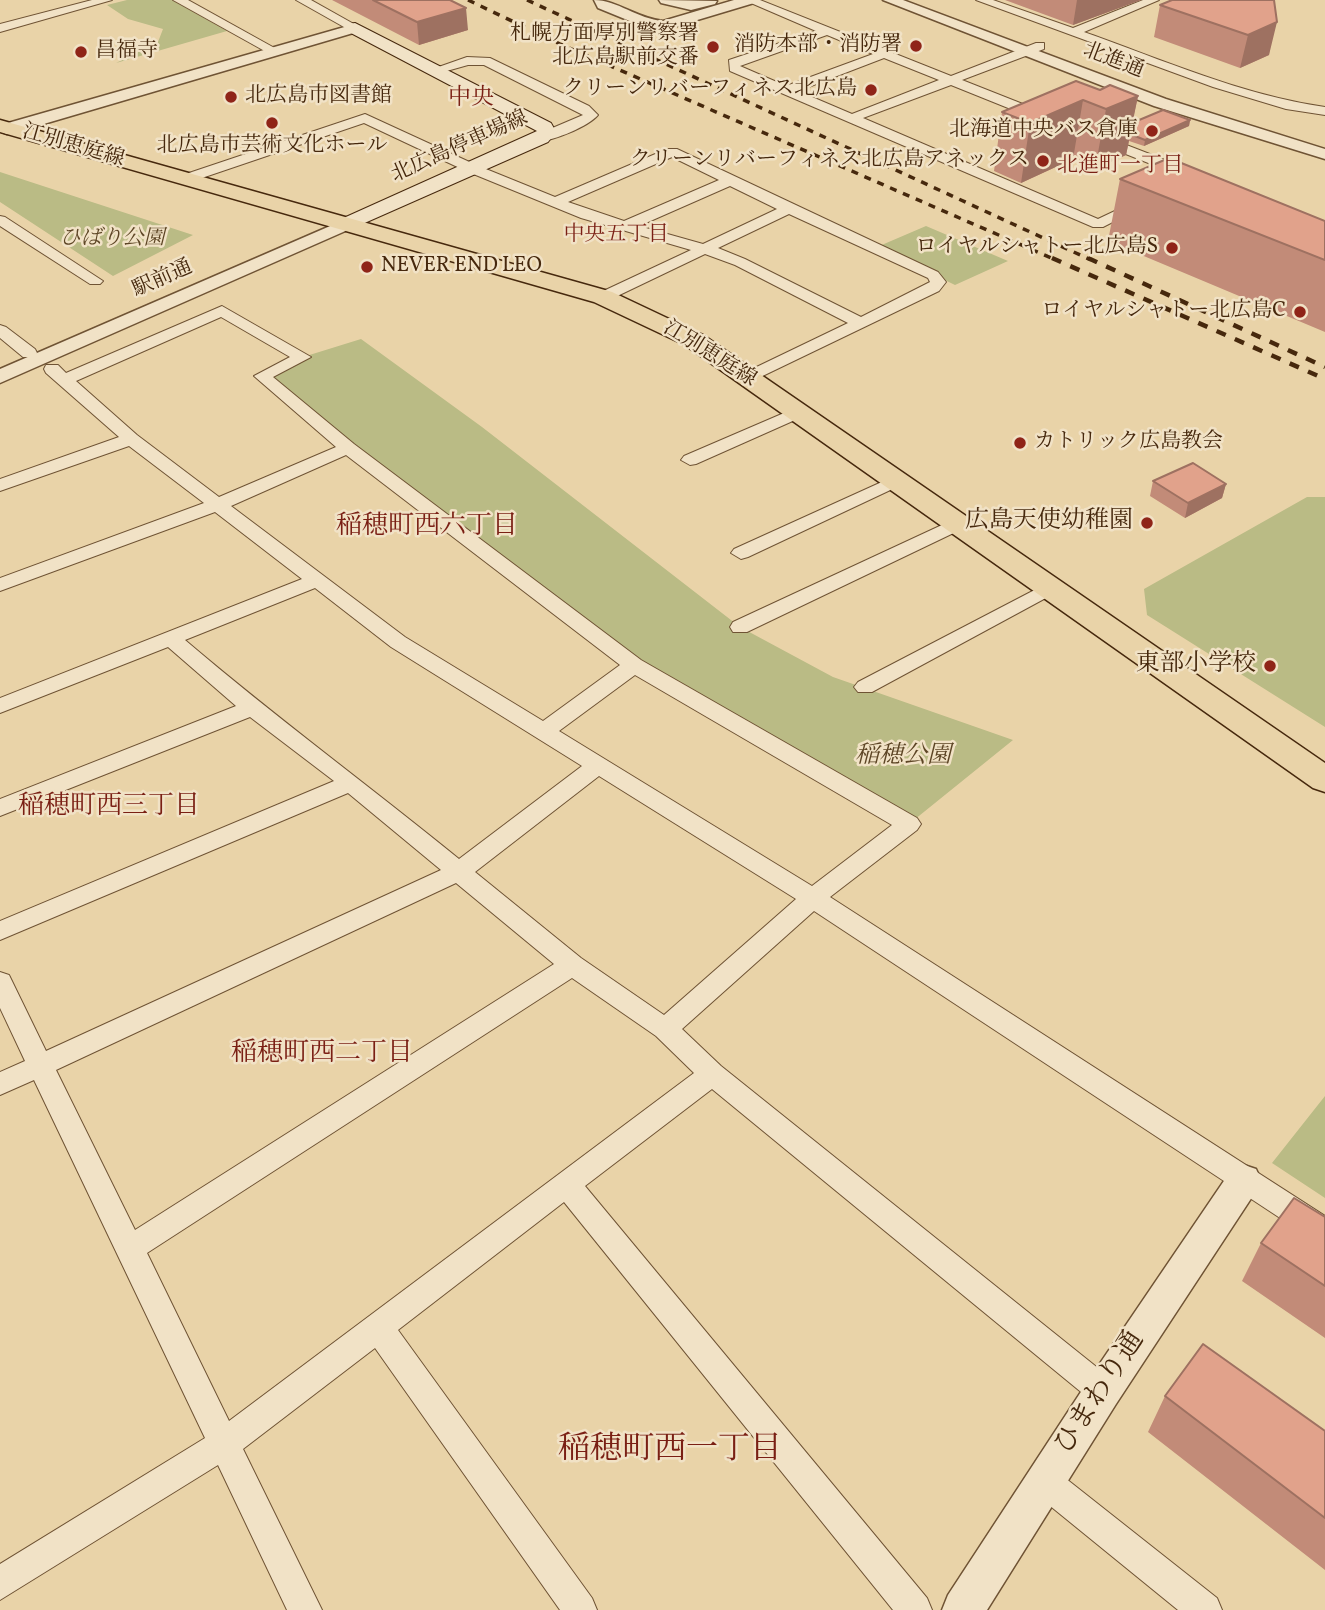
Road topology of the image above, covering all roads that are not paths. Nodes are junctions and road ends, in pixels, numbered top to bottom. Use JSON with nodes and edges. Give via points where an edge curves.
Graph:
{"nodes":[{"id":1,"x":106,"y":0,"type":"edge"},
{"id":2,"x":179,"y":0,"type":"edge"},
{"id":3,"x":302,"y":0,"type":"edge"},
{"id":4,"x":601,"y":0,"type":"edge"},
{"id":5,"x":666,"y":0,"type":"edge"},
{"id":6,"x":713,"y":0,"type":"edge"},
{"id":7,"x":750,"y":0,"type":"edge"},
{"id":8,"x":890,"y":0,"type":"edge"},
{"id":9,"x":916,"y":0,"type":"edge"},
{"id":10,"x":982,"y":0,"type":"edge"},
{"id":11,"x":1153,"y":0,"type":"edge"},
{"id":12,"x":0,"y":28,"type":"edge"},
{"id":13,"x":355,"y":28,"type":"junction"},
{"id":14,"x":827,"y":31,"type":"junction"},
{"id":15,"x":1074,"y":32,"type":"junction"},
{"id":16,"x":1033,"y":49,"type":"junction"},
{"id":17,"x":274,"y":51,"type":"junction"},
{"id":18,"x":884,"y":54,"type":"junction"},
{"id":19,"x":457,"y":64,"type":"junction"},
{"id":20,"x":436,"y":70,"type":"junction"},
{"id":21,"x":481,"y":75,"type":"dead end"},
{"id":22,"x":952,"y":80,"type":"junction"},
{"id":23,"x":787,"y":90,"type":"junction"},
{"id":24,"x":549,"y":91,"type":"junction"},
{"id":25,"x":528,"y":99,"type":"dead end"},
{"id":26,"x":1325,"y":111,"type":"edge"},
{"id":27,"x":852,"y":118,"type":"junction"},
{"id":28,"x":1059,"y":123,"type":"edge"},
{"id":29,"x":4,"y":127,"type":"edge"},
{"id":30,"x":1082,"y":132,"type":"dead end"},
{"id":31,"x":541,"y":138,"type":"junction"},
{"id":32,"x":1325,"y":144,"type":"edge"},
{"id":33,"x":1325,"y":154,"type":"edge"},
{"id":34,"x":471,"y":168,"type":"junction"},
{"id":35,"x":185,"y":179,"type":"junction"},
{"id":36,"x":729,"y":181,"type":"junction"},
{"id":37,"x":556,"y":202,"type":"junction"},
{"id":38,"x":789,"y":209,"type":"junction"},
{"id":39,"x":0,"y":220,"type":"edge"},
{"id":40,"x":344,"y":225,"type":"junction"},
{"id":41,"x":624,"y":227,"type":"junction"},
{"id":42,"x":705,"y":249,"type":"junction"},
{"id":43,"x":95,"y":281,"type":"dead end"},
{"id":44,"x":603,"y":297,"type":"junction"},
{"id":45,"x":861,"y":323,"type":"junction"},
{"id":46,"x":0,"y":330,"type":"edge"},
{"id":47,"x":0,"y":349,"type":"edge"},
{"id":48,"x":0,"y":377,"type":"edge"},
{"id":49,"x":748,"y":378,"type":"junction"},
{"id":50,"x":798,"y":412,"type":"junction"},
{"id":51,"x":131,"y":439,"type":"junction"},
{"id":52,"x":348,"y":448,"type":"junction"},
{"id":53,"x":690,"y":460,"type":"dead end"},
{"id":54,"x":895,"y":481,"type":"junction"},
{"id":55,"x":0,"y":485,"type":"edge"},
{"id":56,"x":217,"y":505,"type":"junction"},
{"id":57,"x":957,"y":524,"type":"junction"},
{"id":58,"x":741,"y":553,"type":"dead end"},
{"id":59,"x":315,"y":580,"type":"junction"},
{"id":60,"x":0,"y":585,"type":"edge"},
{"id":61,"x":1048,"y":589,"type":"junction"},
{"id":62,"x":740,"y":627,"type":"dead end"},
{"id":63,"x":170,"y":638,"type":"junction"},
{"id":64,"x":634,"y":664,"type":"junction"},
{"id":65,"x":865,"y":687,"type":"dead end"},
{"id":66,"x":0,"y":706,"type":"edge"},
{"id":67,"x":252,"y":708,"type":"junction"},
{"id":68,"x":542,"y":733,"type":"junction"},
{"id":69,"x":598,"y":765,"type":"junction"},
{"id":70,"x":1325,"y":780,"type":"edge"},
{"id":71,"x":351,"y":783,"type":"junction"},
{"id":72,"x":0,"y":808,"type":"edge"},
{"id":73,"x":460,"y":871,"type":"junction"},
{"id":74,"x":813,"y":898,"type":"junction"},
{"id":75,"x":0,"y":932,"type":"edge"},
{"id":76,"x":572,"y":965,"type":"junction"},
{"id":77,"x":0,"y":982,"type":"edge"},
{"id":78,"x":665,"y":1029,"type":"junction"},
{"id":79,"x":42,"y":1065,"type":"junction"},
{"id":80,"x":712,"y":1074,"type":"junction"},
{"id":81,"x":0,"y":1084,"type":"edge"},
{"id":82,"x":1244,"y":1180,"type":"junction"},
{"id":83,"x":566,"y":1185,"type":"junction"},
{"id":84,"x":1325,"y":1232,"type":"edge"},
{"id":85,"x":129,"y":1248,"type":"junction"},
{"id":86,"x":377,"y":1326,"type":"junction"},
{"id":87,"x":1103,"y":1391,"type":"junction"},
{"id":88,"x":224,"y":1444,"type":"junction"},
{"id":89,"x":1044,"y":1481,"type":"junction"},
{"id":90,"x":0,"y":1583,"type":"edge"},
{"id":91,"x":306,"y":1610,"type":"edge"},
{"id":92,"x":580,"y":1610,"type":"edge"},
{"id":93,"x":915,"y":1610,"type":"edge"},
{"id":94,"x":963,"y":1610,"type":"edge"},
{"id":95,"x":1205,"y":1610,"type":"edge"}],
"edges":[{"from":1,"to":12,"type":"street"},
{"from":2,"to":17,"type":"street"},
{"from":3,"to":13,"type":"street"},
{"from":4,"to":7,"type":"street","via":[[640,22],[664,26]]},
{"from":5,"to":6,"type":"street","via":[[691,6]]},
{"from":7,"to":14,"type":"street"},
{"from":8,"to":16,"type":"street","name":"北進通"},
{"from":9,"to":16,"type":"street","name":"北進通"},
{"from":10,"to":15,"type":"street"},
{"from":11,"to":15,"type":"street"},
{"from":13,"to":17,"type":"street"},
{"from":13,"to":20,"type":"main road","name":"北広島停車場線"},
{"from":14,"to":18,"type":"street"},
{"from":14,"to":23,"type":"street","via":[[733,63],[734,68]]},
{"from":15,"to":26,"type":"street","via":[[1230,88]]},
{"from":16,"to":22,"type":"street"},
{"from":16,"to":32,"type":"street","name":"北進通"},
{"from":16,"to":33,"type":"street","name":"北進通","via":[[1231,128]]},
{"from":17,"to":29,"type":"street"},
{"from":18,"to":22,"type":"street"},
{"from":18,"to":23,"type":"street"},
{"from":19,"to":20,"type":"street"},
{"from":19,"to":21,"type":"street"},
{"from":19,"to":24,"type":"street","via":[[486,61]]},
{"from":20,"to":31,"type":"main road","name":"北広島停車場線","via":[[544,127],[547,132]]},
{"from":22,"to":27,"type":"street"},
{"from":22,"to":28,"type":"street"},
{"from":23,"to":27,"type":"street"},
{"from":24,"to":25,"type":"street"},
{"from":24,"to":31,"type":"street","via":[[592,115]]},
{"from":27,"to":30,"type":"street","via":[[1098,224],[1198,177]]},
{"from":29,"to":35,"type":"main road","name":"江別恵庭線"},
{"from":31,"to":34,"type":"main road","name":"北広島停車場線"},
{"from":34,"to":35,"type":"street","via":[[365,118]]},
{"from":34,"to":37,"type":"street"},
{"from":34,"to":40,"type":"main road","name":"北広島停車場線"},
{"from":35,"to":40,"type":"main road","name":"江別恵庭線"},
{"from":36,"to":37,"type":"street","via":[[672,152]]},
{"from":36,"to":38,"type":"street"},
{"from":36,"to":41,"type":"street"},
{"from":37,"to":41,"type":"street"},
{"from":38,"to":42,"type":"street"},
{"from":38,"to":45,"type":"street","via":[[933,275],[938,282]]},
{"from":39,"to":43,"type":"street"},
{"from":40,"to":44,"type":"main road","name":"江別恵庭線"},
{"from":40,"to":48,"type":"street","name":"駅前通"},
{"from":41,"to":42,"type":"street"},
{"from":42,"to":44,"type":"street"},
{"from":42,"to":45,"type":"street"},
{"from":44,"to":49,"type":"main road","name":"江別恵庭線","via":[[694,340]]},
{"from":45,"to":49,"type":"street"},
{"from":46,"to":47,"type":"street","via":[[22,347]]},
{"from":49,"to":50,"type":"main road","name":"江別恵庭線"},
{"from":50,"to":53,"type":"street"},
{"from":50,"to":54,"type":"main road","name":"江別恵庭線"},
{"from":51,"to":52,"type":"street","via":[[58,374],[222,311],[303,357],[262,376]]},
{"from":51,"to":55,"type":"street"},
{"from":51,"to":56,"type":"street"},
{"from":52,"to":56,"type":"street"},
{"from":52,"to":64,"type":"street"},
{"from":54,"to":57,"type":"main road","name":"江別恵庭線"},
{"from":54,"to":58,"type":"street"},
{"from":56,"to":59,"type":"street"},
{"from":56,"to":60,"type":"street"},
{"from":57,"to":61,"type":"main road","name":"江別恵庭線"},
{"from":57,"to":62,"type":"street"},
{"from":59,"to":63,"type":"street"},
{"from":59,"to":68,"type":"street","via":[[398,642]]},
{"from":61,"to":65,"type":"street"},
{"from":61,"to":70,"type":"main road","name":"江別恵庭線"},
{"from":63,"to":66,"type":"street"},
{"from":63,"to":67,"type":"street"},
{"from":64,"to":68,"type":"street"},
{"from":64,"to":74,"type":"street","via":[[909,824]]},
{"from":67,"to":71,"type":"street"},
{"from":67,"to":72,"type":"street"},
{"from":68,"to":69,"type":"street"},
{"from":69,"to":73,"type":"street"},
{"from":69,"to":74,"type":"street"},
{"from":71,"to":73,"type":"street"},
{"from":71,"to":75,"type":"street"},
{"from":73,"to":76,"type":"street"},
{"from":73,"to":79,"type":"street"},
{"from":74,"to":78,"type":"street"},
{"from":74,"to":82,"type":"street"},
{"from":76,"to":78,"type":"street"},
{"from":76,"to":85,"type":"street"},
{"from":77,"to":79,"type":"street"},
{"from":78,"to":80,"type":"street"},
{"from":79,"to":81,"type":"street"},
{"from":79,"to":85,"type":"street"},
{"from":80,"to":83,"type":"street"},
{"from":80,"to":87,"type":"street"},
{"from":82,"to":84,"type":"street"},
{"from":82,"to":87,"type":"street","name":"ひまわり通"},
{"from":83,"to":86,"type":"street"},
{"from":83,"to":93,"type":"street"},
{"from":85,"to":88,"type":"street"},
{"from":86,"to":88,"type":"street"},
{"from":86,"to":92,"type":"street"},
{"from":87,"to":89,"type":"street","name":"ひまわり通"},
{"from":88,"to":90,"type":"street"},
{"from":88,"to":91,"type":"street"},
{"from":89,"to":94,"type":"street","name":"ひまわり通"},
{"from":89,"to":95,"type":"street"}]}
